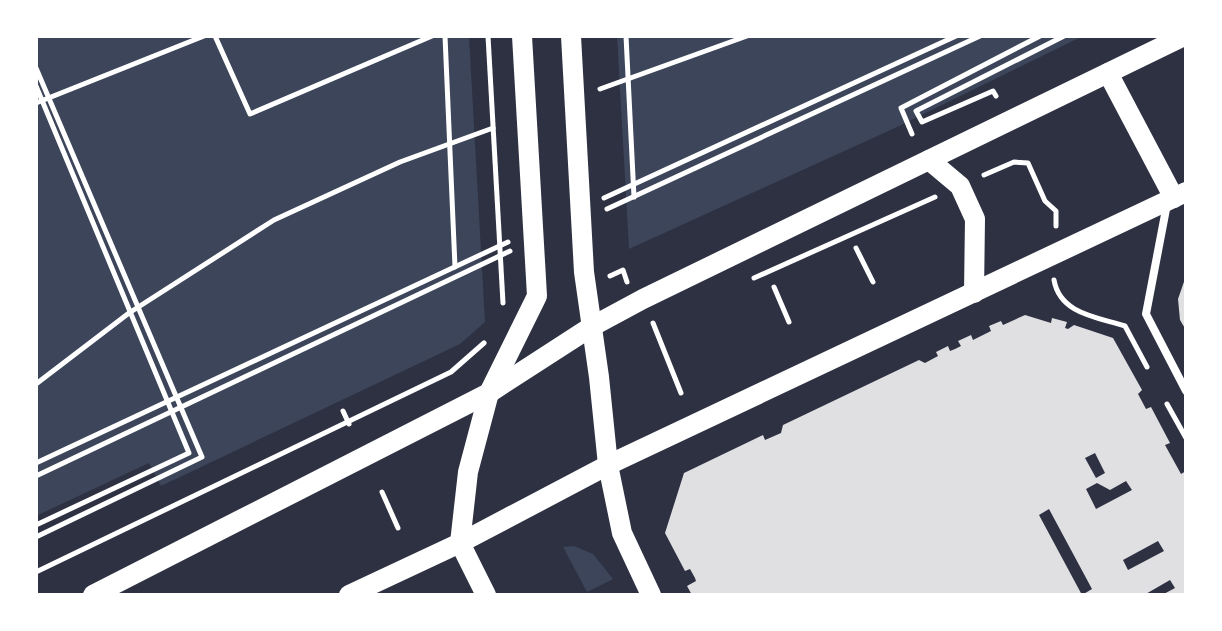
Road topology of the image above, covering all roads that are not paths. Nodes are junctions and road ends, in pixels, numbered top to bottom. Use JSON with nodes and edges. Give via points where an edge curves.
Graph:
{"nodes":[{"id":1,"x":522,"y":36,"type":"edge"},
{"id":2,"x":571,"y":36,"type":"edge"},
{"id":3,"x":1184,"y":36,"type":"edge"},
{"id":4,"x":1108,"y":73,"type":"junction"},
{"id":5,"x":929,"y":160,"type":"junction"},
{"id":6,"x":1176,"y":198,"type":"edge"},
{"id":7,"x":974,"y":293,"type":"junction"},
{"id":8,"x":591,"y":327,"type":"junction"},
{"id":9,"x":1186,"y":391,"type":"edge"},
{"id":10,"x":489,"y":393,"type":"junction"},
{"id":11,"x":608,"y":465,"type":"junction"},
{"id":12,"x":460,"y":543,"type":"junction"},
{"id":13,"x":93,"y":595,"type":"edge"},
{"id":14,"x":349,"y":595,"type":"edge"},
{"id":15,"x":486,"y":595,"type":"edge"},
{"id":16,"x":651,"y":595,"type":"edge"}],
"edges":[{"from":1,"to":10,"type":"main road","via":[[537,296]]},
{"from":2,"to":8,"type":"main road"},
{"from":3,"to":4,"type":"main road"},
{"from":4,"to":5,"type":"main road"},
{"from":4,"to":6,"type":"main road"},
{"from":5,"to":7,"type":"main road","via":[[960,186],[975,219]]},
{"from":5,"to":8,"type":"main road"},
{"from":6,"to":7,"type":"main road"},
{"from":6,"to":9,"type":"street","via":[[1146,314]]},
{"from":7,"to":11,"type":"main road"},
{"from":8,"to":10,"type":"main road"},
{"from":8,"to":11,"type":"main road"},
{"from":10,"to":12,"type":"main road","via":[[468,472]]},
{"from":10,"to":13,"type":"main road"},
{"from":11,"to":12,"type":"main road"},
{"from":11,"to":16,"type":"main road","via":[[622,533]]},
{"from":12,"to":14,"type":"main road"},
{"from":12,"to":15,"type":"main road"}]}
